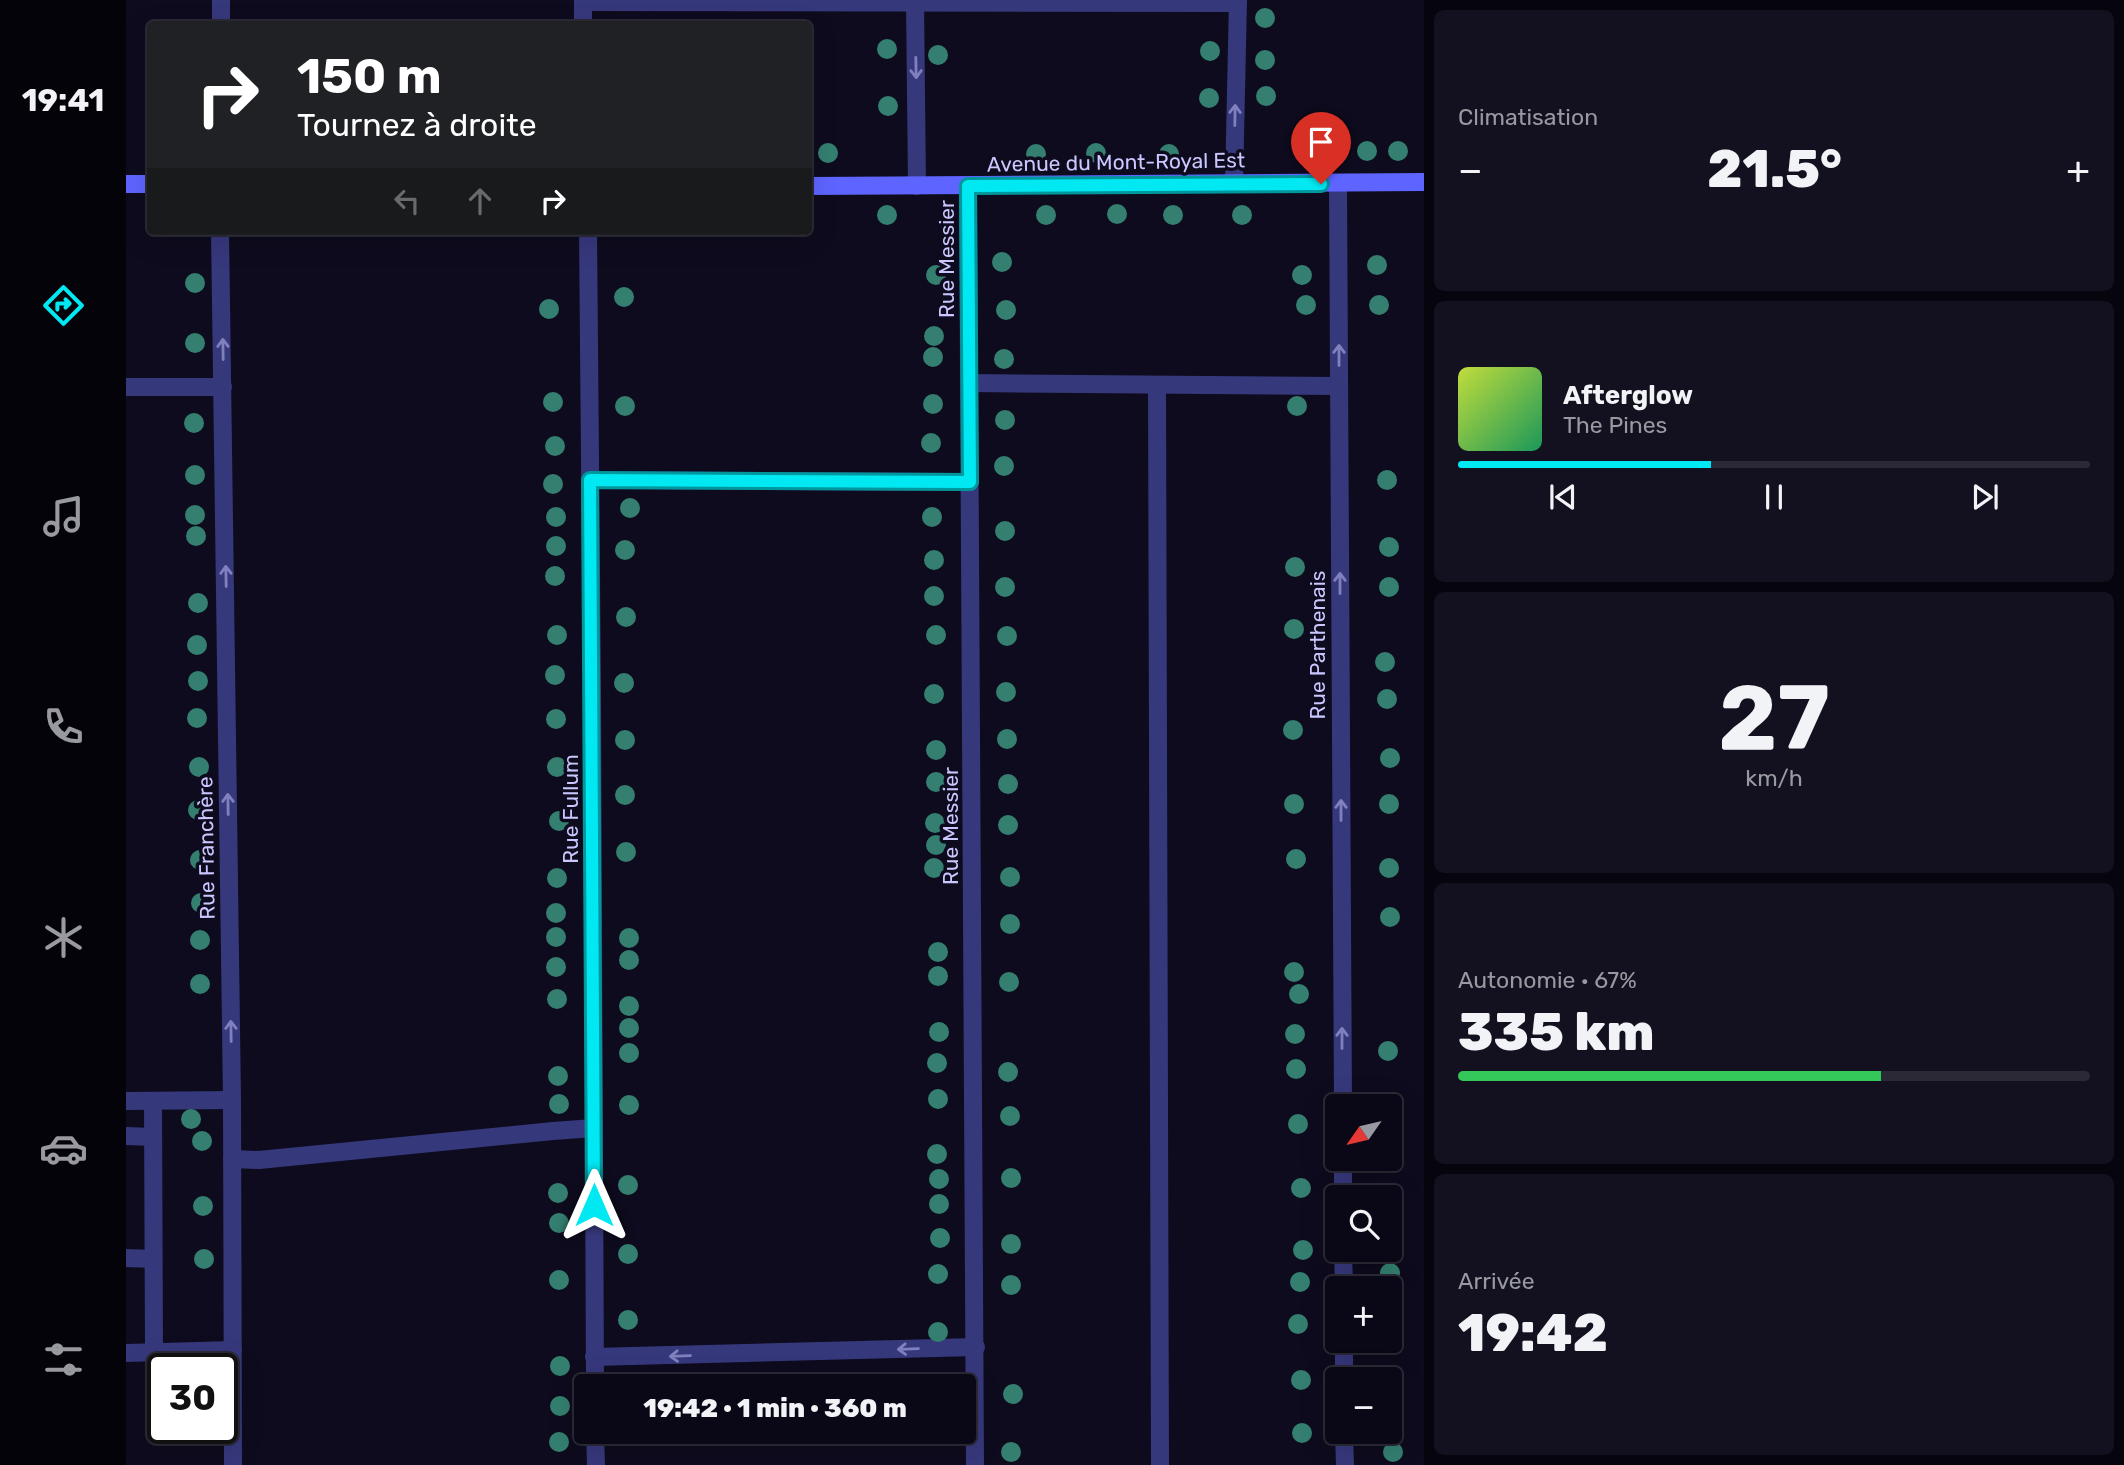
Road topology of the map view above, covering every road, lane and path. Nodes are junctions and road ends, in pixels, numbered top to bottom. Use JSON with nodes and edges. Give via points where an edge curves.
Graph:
{"nodes":[{"id":1,"x":221,"y":0,"type":"edge"},
{"id":2,"x":583,"y":1,"type":"edge"},
{"id":3,"x":754,"y":1,"type":"edge"},
{"id":4,"x":915,"y":1,"type":"edge"},
{"id":5,"x":1073,"y":1,"type":"edge"},
{"id":6,"x":1238,"y":2,"type":"edge"},
{"id":7,"x":221,"y":21,"type":"edge"},
{"id":8,"x":583,"y":21,"type":"edge"},
{"id":9,"x":1234,"y":183,"type":"junction"},
{"id":10,"x":1424,"y":183,"type":"edge"},
{"id":11,"x":126,"y":184,"type":"edge"},
{"id":12,"x":147,"y":184,"type":"edge"},
{"id":13,"x":1338,"y":184,"type":"junction"},
{"id":14,"x":812,"y":186,"type":"edge"},
{"id":15,"x":917,"y":186,"type":"junction"},
{"id":16,"x":968,"y":186,"type":"junction"},
{"id":17,"x":220,"y":235,"type":"edge"},
{"id":18,"x":588,"y":235,"type":"edge"},
{"id":19,"x":969,"y":383,"type":"junction"},
{"id":20,"x":1157,"y":384,"type":"junction"},
{"id":21,"x":1339,"y":386,"type":"junction"},
{"id":22,"x":126,"y":387,"type":"edge"},
{"id":23,"x":223,"y":387,"type":"junction"},
{"id":24,"x":590,"y":480,"type":"junction"},
{"id":25,"x":970,"y":482,"type":"junction"},
{"id":26,"x":1343,"y":1094,"type":"edge"},
{"id":27,"x":232,"y":1100,"type":"junction"},
{"id":28,"x":126,"y":1101,"type":"edge"},
{"id":29,"x":153,"y":1101,"type":"junction"},
{"id":30,"x":594,"y":1128,"type":"junction"},
{"id":31,"x":126,"y":1136,"type":"edge"},
{"id":32,"x":153,"y":1137,"type":"junction"},
{"id":33,"x":232,"y":1159,"type":"junction"},
{"id":34,"x":126,"y":1258,"type":"edge"},
{"id":35,"x":153,"y":1259,"type":"junction"},
{"id":36,"x":976,"y":1347,"type":"junction"},
{"id":37,"x":233,"y":1350,"type":"junction"},
{"id":38,"x":154,"y":1352,"type":"junction"},
{"id":39,"x":126,"y":1353,"type":"edge"},
{"id":40,"x":594,"y":1357,"type":"junction"},
{"id":41,"x":595,"y":1374,"type":"edge"},
{"id":42,"x":596,"y":1444,"type":"edge"},
{"id":43,"x":1344,"y":1444,"type":"edge"},
{"id":44,"x":233,"y":1465,"type":"edge"},
{"id":45,"x":596,"y":1465,"type":"edge"},
{"id":46,"x":975,"y":1465,"type":"edge"},
{"id":47,"x":1160,"y":1465,"type":"edge"},
{"id":48,"x":1345,"y":1465,"type":"edge"}],
"edges":[{"from":1,"to":7,"type":"street"},
{"from":2,"to":3,"type":"street"},
{"from":2,"to":8,"type":"street"},
{"from":3,"to":4,"type":"street"},
{"from":4,"to":5,"type":"street"},
{"from":4,"to":15,"type":"street","name":"Rue Messier","one_way":true},
{"from":5,"to":6,"type":"street"},
{"from":9,"to":6,"type":"street","one_way":true},
{"from":9,"to":13,"type":"main road","name":"Avenue du Mont-Royal Est"},
{"from":9,"to":16,"type":"main road","name":"Avenue du Mont-Royal Est"},
{"from":10,"to":13,"type":"main road","name":"Avenue du Mont-Royal Est"},
{"from":11,"to":12,"type":"main road"},
{"from":21,"to":13,"type":"street","name":"Rue Parthenais","one_way":true},
{"from":14,"to":15,"type":"main road","name":"Avenue du Mont-Royal Est"},
{"from":15,"to":16,"type":"main road","name":"Avenue du Mont-Royal Est"},
{"from":16,"to":19,"type":"street","name":"Rue Messier"},
{"from":23,"to":17,"type":"street","name":"Rue Franchère","one_way":true},
{"from":18,"to":24,"type":"street","name":"Rue Fullum"},
{"from":19,"to":20,"type":"street"},
{"from":19,"to":25,"type":"street","name":"Rue Messier"},
{"from":20,"to":21,"type":"street"},
{"from":20,"to":47,"type":"street"},
{"from":26,"to":21,"type":"street","name":"Rue Parthenais","one_way":true},
{"from":22,"to":23,"type":"street"},
{"from":27,"to":23,"type":"street","name":"Rue Franchère","one_way":true},
{"from":24,"to":25,"type":"street"},
{"from":24,"to":30,"type":"street","name":"Rue Fullum"},
{"from":25,"to":36,"type":"street","name":"Rue Messier"},
{"from":27,"to":29,"type":"street"},
{"from":27,"to":33,"type":"street","name":"Rue Franchère"},
{"from":28,"to":29,"type":"street"},
{"from":29,"to":32,"type":"street"},
{"from":30,"to":33,"type":"street"},
{"from":30,"to":40,"type":"street","name":"Rue Fullum"},
{"from":31,"to":32,"type":"street"},
{"from":32,"to":35,"type":"street"},
{"from":33,"to":37,"type":"street","name":"Rue Franchère"},
{"from":34,"to":35,"type":"street"},
{"from":35,"to":38,"type":"street"},
{"from":36,"to":40,"type":"street","one_way":true},
{"from":36,"to":46,"type":"street","name":"Rue Messier"},
{"from":37,"to":38,"type":"street"},
{"from":37,"to":44,"type":"street","name":"Rue Franchère"},
{"from":38,"to":39,"type":"street"},
{"from":40,"to":41,"type":"street","name":"Rue Fullum"},
{"from":42,"to":45,"type":"street"},
{"from":43,"to":48,"type":"street"}]}
